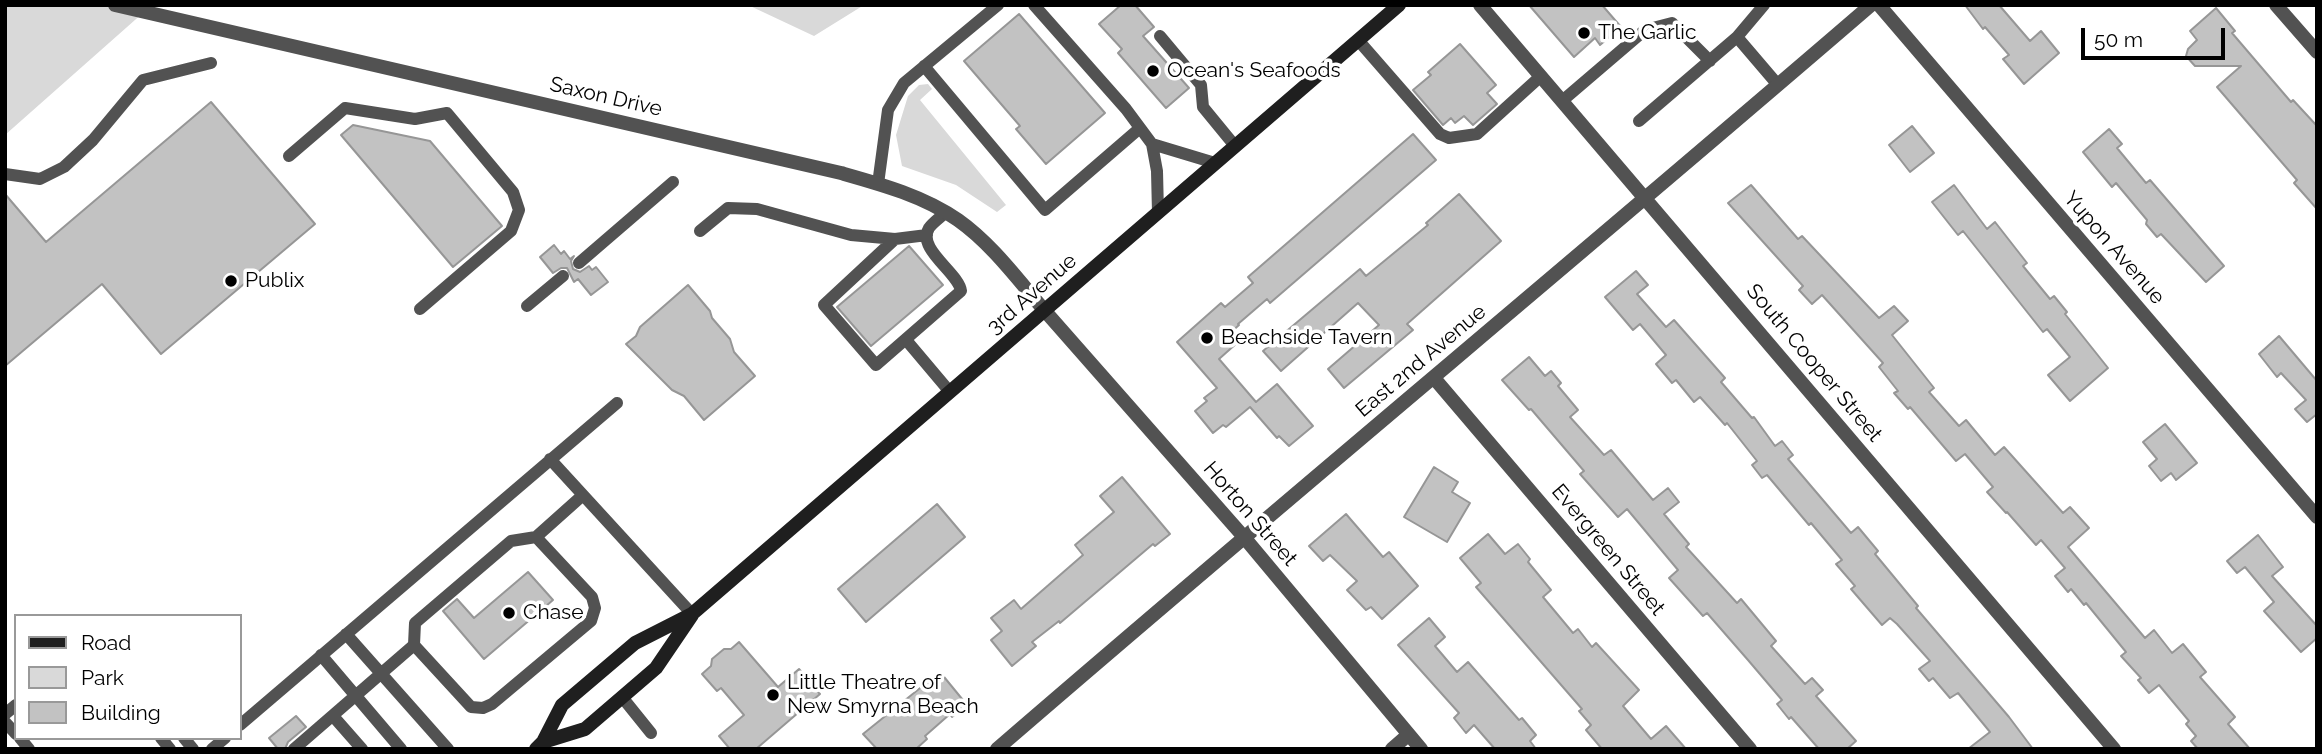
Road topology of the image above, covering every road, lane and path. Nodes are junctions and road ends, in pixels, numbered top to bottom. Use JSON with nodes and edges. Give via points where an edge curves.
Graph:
{"nodes":[{"id":1,"x":115,"y":5,"type":"edge"},
{"id":2,"x":998,"y":5,"type":"edge"},
{"id":3,"x":1034,"y":5,"type":"edge"},
{"id":4,"x":1399,"y":5,"type":"edge"},
{"id":5,"x":1480,"y":5,"type":"edge"},
{"id":6,"x":1764,"y":5,"type":"edge"},
{"id":7,"x":1871,"y":5,"type":"edge"},
{"id":8,"x":1879,"y":5,"type":"edge"},
{"id":9,"x":2276,"y":5,"type":"edge"},
{"id":10,"x":1160,"y":36,"type":"dead end"},
{"id":11,"x":1737,"y":37,"type":"junction"},
{"id":12,"x":1358,"y":40,"type":"junction"},
{"id":13,"x":2317,"y":52,"type":"edge"},
{"id":14,"x":1710,"y":61,"type":"junction"},
{"id":15,"x":211,"y":63,"type":"dead end"},
{"id":16,"x":924,"y":65,"type":"junction"},
{"id":17,"x":1541,"y":76,"type":"junction"},
{"id":18,"x":1778,"y":85,"type":"junction"},
{"id":19,"x":1562,"y":101,"type":"junction"},
{"id":20,"x":1639,"y":121,"type":"dead end"},
{"id":21,"x":1140,"y":128,"type":"junction"},
{"id":22,"x":1152,"y":144,"type":"junction"},
{"id":23,"x":1235,"y":146,"type":"junction"},
{"id":24,"x":289,"y":156,"type":"dead end"},
{"id":25,"x":1215,"y":163,"type":"junction"},
{"id":26,"x":5,"y":174,"type":"edge"},
{"id":27,"x":673,"y":182,"type":"dead end"},
{"id":28,"x":878,"y":184,"type":"junction"},
{"id":29,"x":1646,"y":199,"type":"junction"},
{"id":30,"x":946,"y":212,"type":"junction"},
{"id":31,"x":1158,"y":213,"type":"junction"},
{"id":32,"x":700,"y":231,"type":"dead end"},
{"id":33,"x":927,"y":235,"type":"junction"},
{"id":34,"x":895,"y":239,"type":"junction"},
{"id":35,"x":579,"y":263,"type":"dead end"},
{"id":36,"x":562,"y":276,"type":"dead end"},
{"id":37,"x":527,"y":306,"type":"dead end"},
{"id":38,"x":420,"y":309,"type":"dead end"},
{"id":39,"x":1045,"y":311,"type":"junction"},
{"id":40,"x":906,"y":341,"type":"junction"},
{"id":41,"x":1434,"y":378,"type":"junction"},
{"id":42,"x":950,"y":392,"type":"junction"},
{"id":43,"x":617,"y":404,"type":"dead end"},
{"id":44,"x":550,"y":459,"type":"junction"},
{"id":45,"x":583,"y":495,"type":"junction"},
{"id":46,"x":2317,"y":517,"type":"edge"},
{"id":47,"x":1243,"y":536,"type":"junction"},
{"id":48,"x":536,"y":537,"type":"junction"},
{"id":49,"x":692,"y":614,"type":"junction"},
{"id":50,"x":346,"y":634,"type":"junction"},
{"id":51,"x":414,"y":645,"type":"junction"},
{"id":52,"x":321,"y":655,"type":"junction"},
{"id":53,"x":382,"y":674,"type":"junction"},
{"id":54,"x":356,"y":696,"type":"junction"},
{"id":55,"x":622,"y":698,"type":"junction"},
{"id":56,"x":333,"y":716,"type":"junction"},
{"id":57,"x":242,"y":723,"type":"edge"},
{"id":58,"x":651,"y":733,"type":"dead end"},
{"id":59,"x":1408,"y":735,"type":"junction"},
{"id":60,"x":540,"y":746,"type":"edge"},
{"id":61,"x":294,"y":749,"type":"edge"},
{"id":62,"x":362,"y":749,"type":"edge"},
{"id":63,"x":401,"y":749,"type":"edge"},
{"id":64,"x":448,"y":749,"type":"edge"},
{"id":65,"x":997,"y":749,"type":"edge"},
{"id":66,"x":1392,"y":749,"type":"edge"},
{"id":67,"x":1421,"y":749,"type":"edge"},
{"id":68,"x":1750,"y":749,"type":"edge"},
{"id":69,"x":2114,"y":749,"type":"edge"}],
"edges":[{"from":1,"to":28,"type":"street","name":"Saxon Drive"},
{"from":2,"to":16,"type":"lane"},
{"from":3,"to":21,"type":"lane"},
{"from":4,"to":12,"type":"main road","name":"3rd Avenue"},
{"from":5,"to":17,"type":"street","name":"South Cooper Street"},
{"from":6,"to":11,"type":"lane"},
{"from":7,"to":18,"type":"street","name":"East 2nd Avenue"},
{"from":8,"to":46,"type":"street","name":"Yupon Avenue"},
{"from":9,"to":13,"type":"street"},
{"from":10,"to":23,"type":"lane","via":[[1201,85],[1203,107]]},
{"from":11,"to":14,"type":"lane"},
{"from":11,"to":18,"type":"lane"},
{"from":12,"to":17,"type":"lane","via":[[1440,134],[1449,138],[1477,134]]},
{"from":12,"to":23,"type":"main road","name":"3rd Avenue"},
{"from":14,"to":19,"type":"lane","via":[[1672,23],[1645,30]]},
{"from":14,"to":20,"type":"lane"},
{"from":15,"to":26,"type":"lane","via":[[143,80],[64,167],[40,179]]},
{"from":16,"to":21,"type":"lane","via":[[1045,210]]},
{"from":16,"to":28,"type":"lane","via":[[904,83],[888,110]]},
{"from":17,"to":19,"type":"street","name":"South Cooper Street"},
{"from":18,"to":29,"type":"street","name":"East 2nd Avenue"},
{"from":19,"to":29,"type":"street","name":"South Cooper Street"},
{"from":21,"to":22,"type":"lane"},
{"from":22,"to":25,"type":"lane"},
{"from":22,"to":31,"type":"lane"},
{"from":23,"to":25,"type":"main road","name":"3rd Avenue"},
{"from":24,"to":38,"type":"lane","via":[[345,108],[415,119],[447,113],[513,192],[519,210],[511,231]]},
{"from":25,"to":31,"type":"main road","name":"3rd Avenue"},
{"from":27,"to":35,"type":"lane"},
{"from":28,"to":30,"type":"street","name":"Saxon Drive"},
{"from":29,"to":41,"type":"street","name":"East 2nd Avenue"},
{"from":29,"to":69,"type":"street","name":"South Cooper Street"},
{"from":30,"to":33,"type":"lane"},
{"from":30,"to":39,"type":"street","name":"Saxon Drive","via":[[992,250]]},
{"from":31,"to":39,"type":"main road","name":"3rd Avenue"},
{"from":32,"to":34,"type":"lane","via":[[728,208],[757,209],[851,235]]},
{"from":33,"to":34,"type":"lane"},
{"from":33,"to":40,"type":"lane","via":[[931,251],[961,291]]},
{"from":34,"to":40,"type":"lane","via":[[824,305],[876,365]]},
{"from":36,"to":37,"type":"lane"},
{"from":39,"to":42,"type":"main road","name":"3rd Avenue"},
{"from":39,"to":47,"type":"street","name":"Horton Street"},
{"from":40,"to":42,"type":"lane"},
{"from":41,"to":47,"type":"street","name":"East 2nd Avenue"},
{"from":41,"to":68,"type":"street","name":"Evergreen Street"},
{"from":42,"to":49,"type":"main road","name":"3rd Avenue"},
{"from":43,"to":44,"type":"lane"},
{"from":44,"to":45,"type":"lane"},
{"from":44,"to":50,"type":"lane"},
{"from":45,"to":48,"type":"lane"},
{"from":45,"to":49,"type":"lane"},
{"from":47,"to":59,"type":"street","name":"Horton Street"},
{"from":47,"to":65,"type":"street","name":"East 2nd Avenue"},
{"from":48,"to":51,"type":"lane","via":[[511,541],[415,623]]},
{"from":48,"to":51,"type":"lane","via":[[592,597],[591,621],[483,708],[471,707]]},
{"from":49,"to":55,"type":"main road","name":"3rd Avenue","via":[[656,667]]},
{"from":49,"to":60,"type":"main road","name":"3rd Avenue","via":[[635,643],[562,705]]},
{"from":50,"to":52,"type":"lane"},
{"from":50,"to":53,"type":"lane"},
{"from":51,"to":53,"type":"lane"},
{"from":52,"to":54,"type":"lane"},
{"from":52,"to":57,"type":"lane"},
{"from":53,"to":54,"type":"lane"},
{"from":53,"to":64,"type":"lane"},
{"from":54,"to":56,"type":"lane"},
{"from":54,"to":63,"type":"lane"},
{"from":55,"to":58,"type":"lane"},
{"from":55,"to":60,"type":"main road","name":"3rd Avenue","via":[[585,729]]},
{"from":56,"to":61,"type":"lane"},
{"from":56,"to":62,"type":"lane"},
{"from":59,"to":66,"type":"street"},
{"from":59,"to":67,"type":"street","name":"Horton Street"}]}
